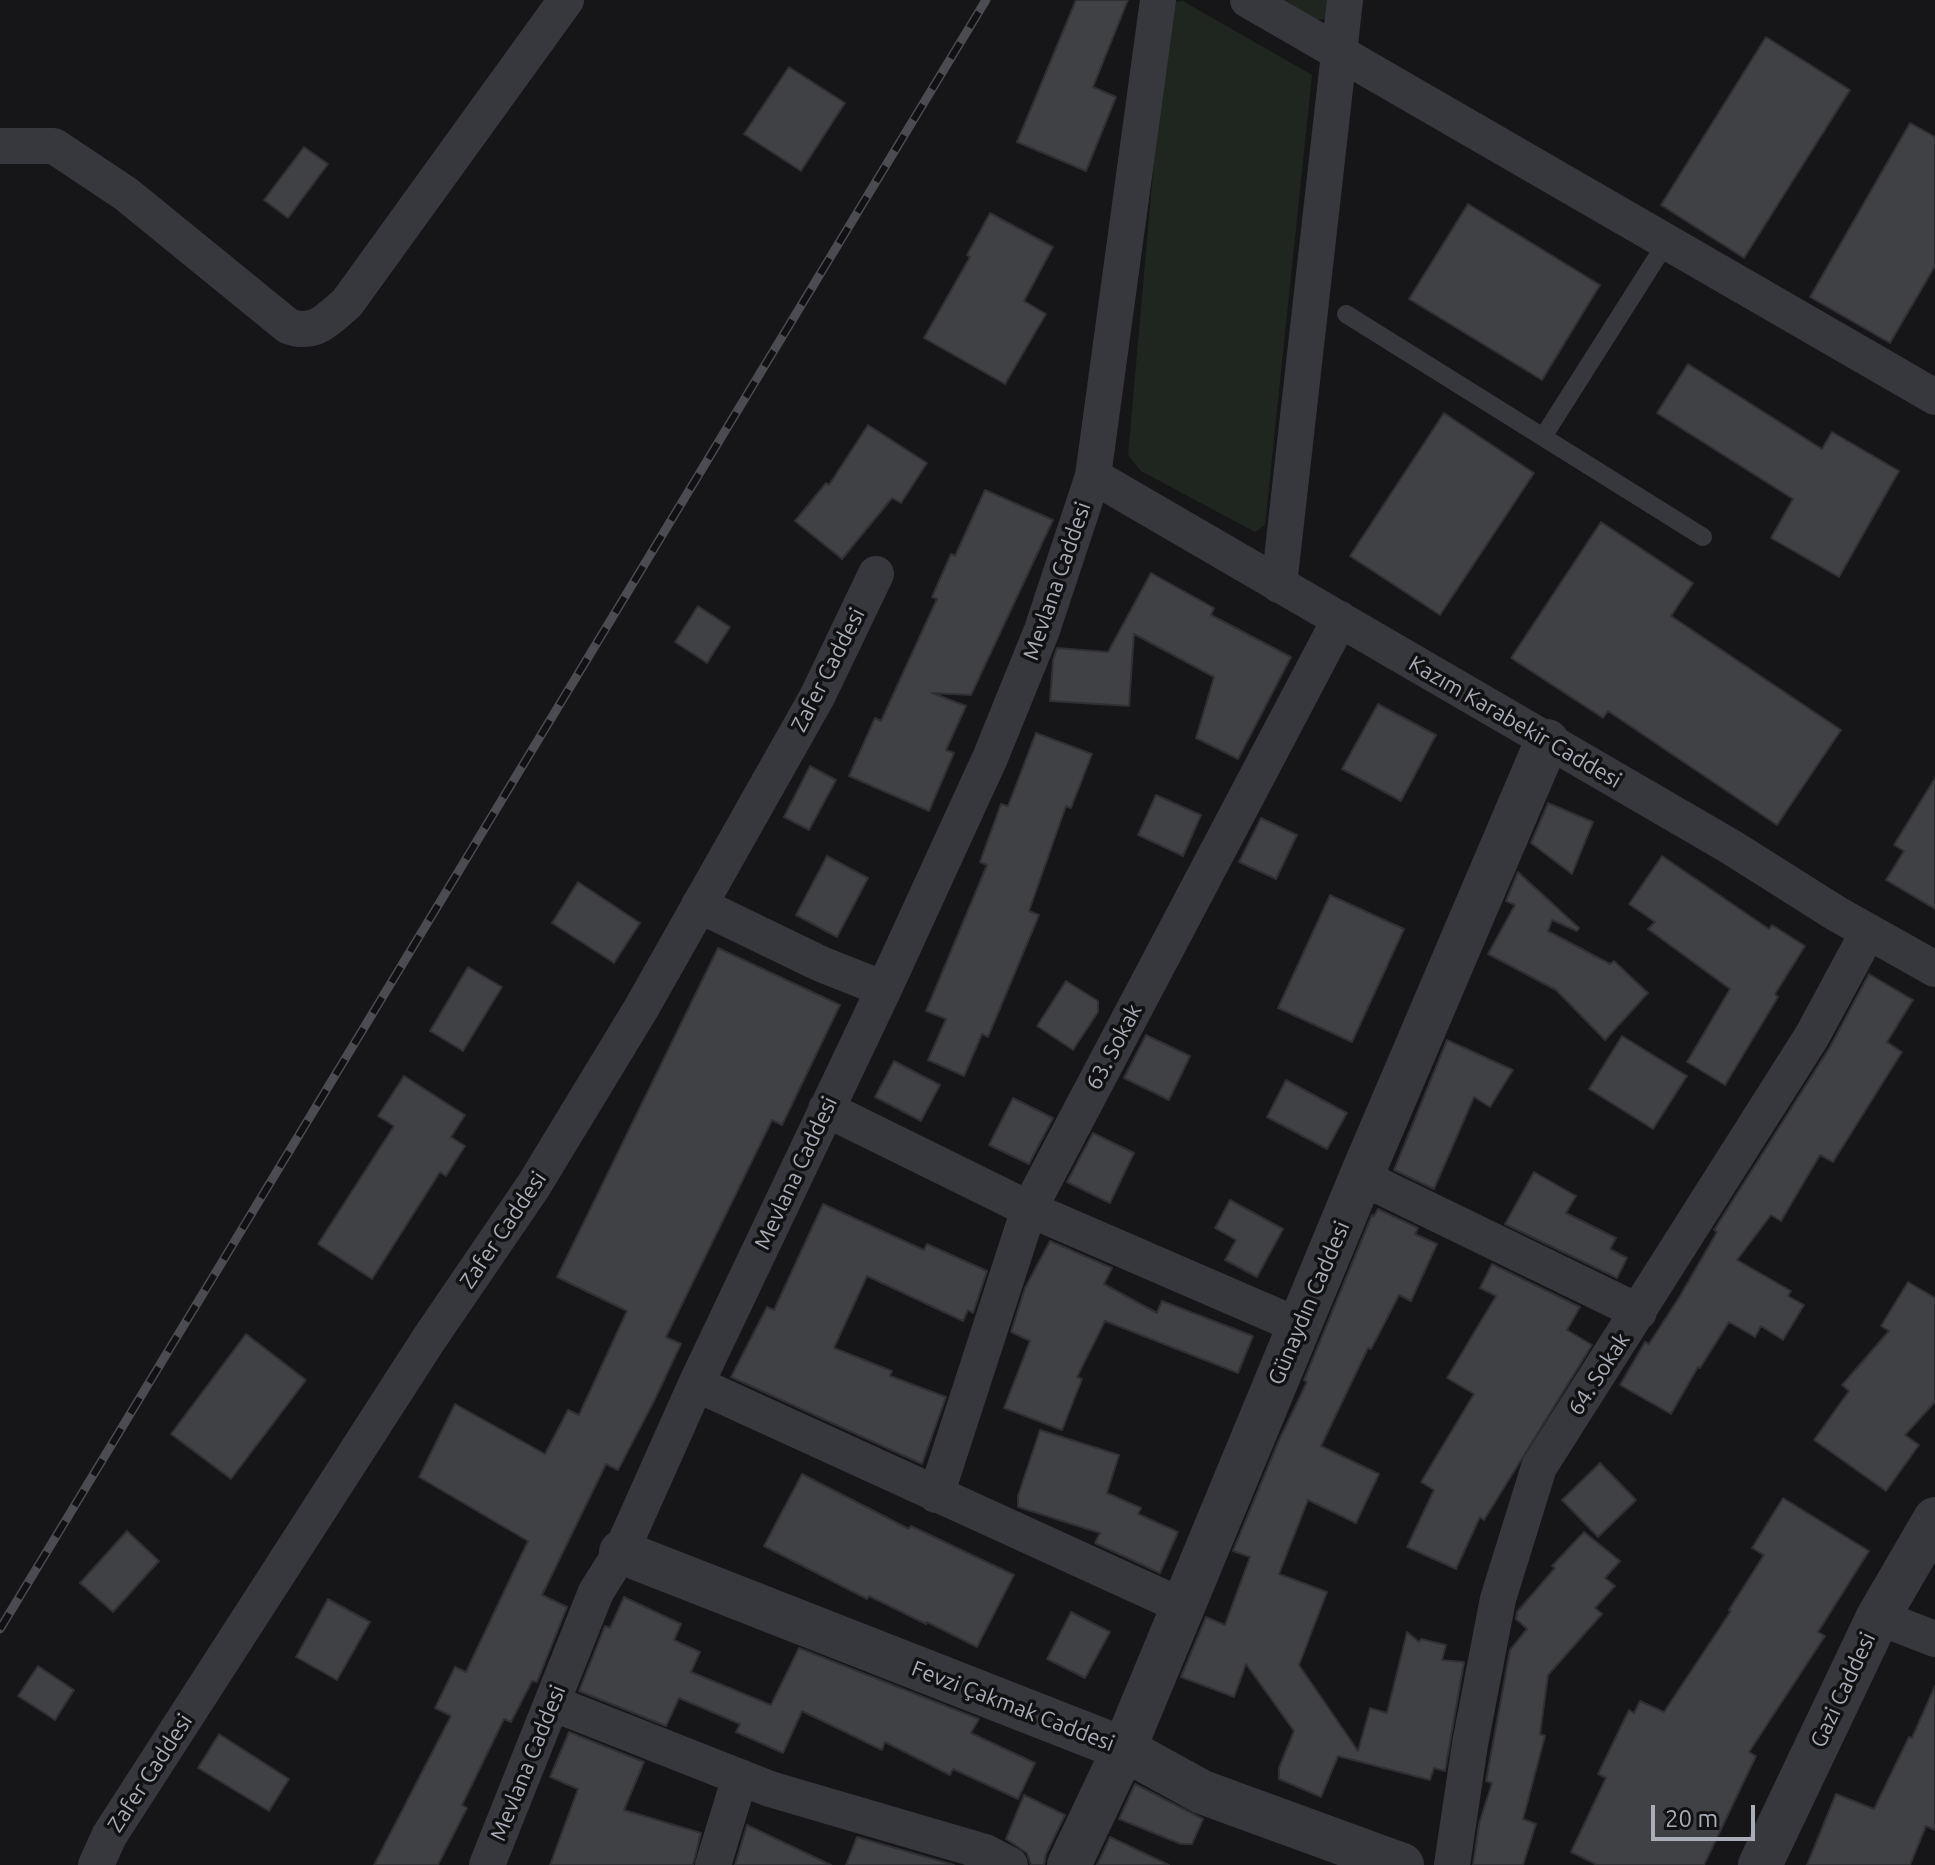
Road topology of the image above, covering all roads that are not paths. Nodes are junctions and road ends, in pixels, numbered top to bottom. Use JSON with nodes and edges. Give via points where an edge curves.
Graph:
{"nodes":[{"id":1,"x":566,"y":0,"type":"edge"},
{"id":2,"x":1158,"y":0,"type":"edge"},
{"id":3,"x":1248,"y":0,"type":"edge"},
{"id":4,"x":1345,"y":0,"type":"edge"},
{"id":5,"x":1338,"y":53,"type":"junction"},
{"id":6,"x":0,"y":146,"type":"edge"},
{"id":7,"x":1666,"y":243,"type":"junction"},
{"id":8,"x":1346,"y":314,"type":"dead end"},
{"id":9,"x":1935,"y":397,"type":"edge"},
{"id":10,"x":1543,"y":437,"type":"junction"},
{"id":11,"x":1093,"y":476,"type":"junction"},
{"id":12,"x":1703,"y":537,"type":"dead end"},
{"id":13,"x":876,"y":574,"type":"dead end"},
{"id":14,"x":1279,"y":585,"type":"junction"},
{"id":15,"x":1340,"y":619,"type":"junction"},
{"id":16,"x":1547,"y":741,"type":"junction"},
{"id":17,"x":699,"y":905,"type":"junction"},
{"id":18,"x":1868,"y":932,"type":"junction"},
{"id":19,"x":1935,"y":969,"type":"edge"},
{"id":20,"x":884,"y":989,"type":"junction"},
{"id":21,"x":826,"y":1109,"type":"junction"},
{"id":22,"x":1361,"y":1177,"type":"junction"},
{"id":23,"x":1029,"y":1209,"type":"junction"},
{"id":24,"x":1639,"y":1312,"type":"junction"},
{"id":25,"x":1299,"y":1326,"type":"junction"},
{"id":26,"x":696,"y":1384,"type":"junction"},
{"id":27,"x":936,"y":1495,"type":"junction"},
{"id":28,"x":1935,"y":1519,"type":"edge"},
{"id":29,"x":621,"y":1552,"type":"junction"},
{"id":30,"x":1182,"y":1606,"type":"junction"},
{"id":31,"x":1878,"y":1617,"type":"junction"},
{"id":32,"x":1935,"y":1639,"type":"edge"},
{"id":33,"x":552,"y":1703,"type":"junction"},
{"id":34,"x":1124,"y":1749,"type":"junction"},
{"id":35,"x":740,"y":1777,"type":"junction"},
{"id":36,"x":96,"y":1865,"type":"edge"},
{"id":37,"x":487,"y":1865,"type":"edge"},
{"id":38,"x":713,"y":1865,"type":"edge"},
{"id":39,"x":1010,"y":1865,"type":"edge"},
{"id":40,"x":1069,"y":1865,"type":"edge"},
{"id":41,"x":1402,"y":1865,"type":"edge"},
{"id":42,"x":1452,"y":1865,"type":"edge"},
{"id":43,"x":1760,"y":1865,"type":"edge"}],
"edges":[{"from":1,"to":6,"type":"street","via":[[347,303],[319,326],[301,331],[288,326],[126,194],[54,146]]},
{"from":2,"to":11,"type":"street","name":"Mevlana Caddesi"},
{"from":3,"to":5,"type":"street"},
{"from":4,"to":5,"type":"street"},
{"from":5,"to":7,"type":"street"},
{"from":5,"to":14,"type":"street"},
{"from":7,"to":9,"type":"street"},
{"from":7,"to":10,"type":"lane"},
{"from":8,"to":10,"type":"lane"},
{"from":10,"to":12,"type":"lane"},
{"from":11,"to":14,"type":"street","name":"Kazım Karabekir Caddesi"},
{"from":11,"to":20,"type":"street","name":"Mevlana Caddesi","via":[[1042,630],[990,758]]},
{"from":13,"to":17,"type":"street","name":"Zafer Caddesi","via":[[817,697]]},
{"from":14,"to":15,"type":"street","name":"Kazım Karabekir Caddesi"},
{"from":15,"to":16,"type":"street","name":"Kazım Karabekir Caddesi"},
{"from":15,"to":23,"type":"street","name":"63. Sokak"},
{"from":16,"to":18,"type":"street","name":"Kazım Karabekir Caddesi"},
{"from":16,"to":22,"type":"street","name":"Günaydın Caddesi"},
{"from":17,"to":20,"type":"street"},
{"from":17,"to":36,"type":"street","name":"Zafer Caddesi","via":[[534,1185],[411,1366],[109,1836]]},
{"from":18,"to":19,"type":"street","name":"Kazım Karabekir Caddesi"},
{"from":18,"to":24,"type":"street","name":"64. Sokak","via":[[1812,1036]]},
{"from":20,"to":21,"type":"street","name":"Mevlana Caddesi"},
{"from":21,"to":23,"type":"street"},
{"from":21,"to":26,"type":"street","name":"Mevlana Caddesi"},
{"from":22,"to":24,"type":"street"},
{"from":22,"to":25,"type":"street","name":"Günaydın Caddesi"},
{"from":23,"to":25,"type":"street"},
{"from":23,"to":27,"type":"street","name":"63. Sokak"},
{"from":24,"to":42,"type":"street","name":"64. Sokak","via":[[1539,1467],[1498,1599]]},
{"from":25,"to":30,"type":"street","name":"Günaydın Caddesi"},
{"from":26,"to":27,"type":"street"},
{"from":26,"to":29,"type":"street","name":"Mevlana Caddesi"},
{"from":27,"to":30,"type":"street"},
{"from":28,"to":31,"type":"street","name":"Gazi Caddesi"},
{"from":29,"to":33,"type":"street","name":"Mevlana Caddesi","via":[[596,1592]]},
{"from":29,"to":34,"type":"street","name":"Fevzi Çakmak Caddesi"},
{"from":30,"to":34,"type":"street","name":"Günaydın Caddesi"},
{"from":31,"to":32,"type":"street"},
{"from":31,"to":43,"type":"street","name":"Gazi Caddesi"},
{"from":33,"to":35,"type":"street"},
{"from":33,"to":37,"type":"street","name":"Mevlana Caddesi"},
{"from":34,"to":40,"type":"street","name":"Günaydın Caddesi"},
{"from":34,"to":41,"type":"street","name":"Fevzi Çakmak Caddesi","via":[[1202,1792]]},
{"from":35,"to":38,"type":"street"},
{"from":35,"to":39,"type":"street","via":[[985,1852]]}]}
